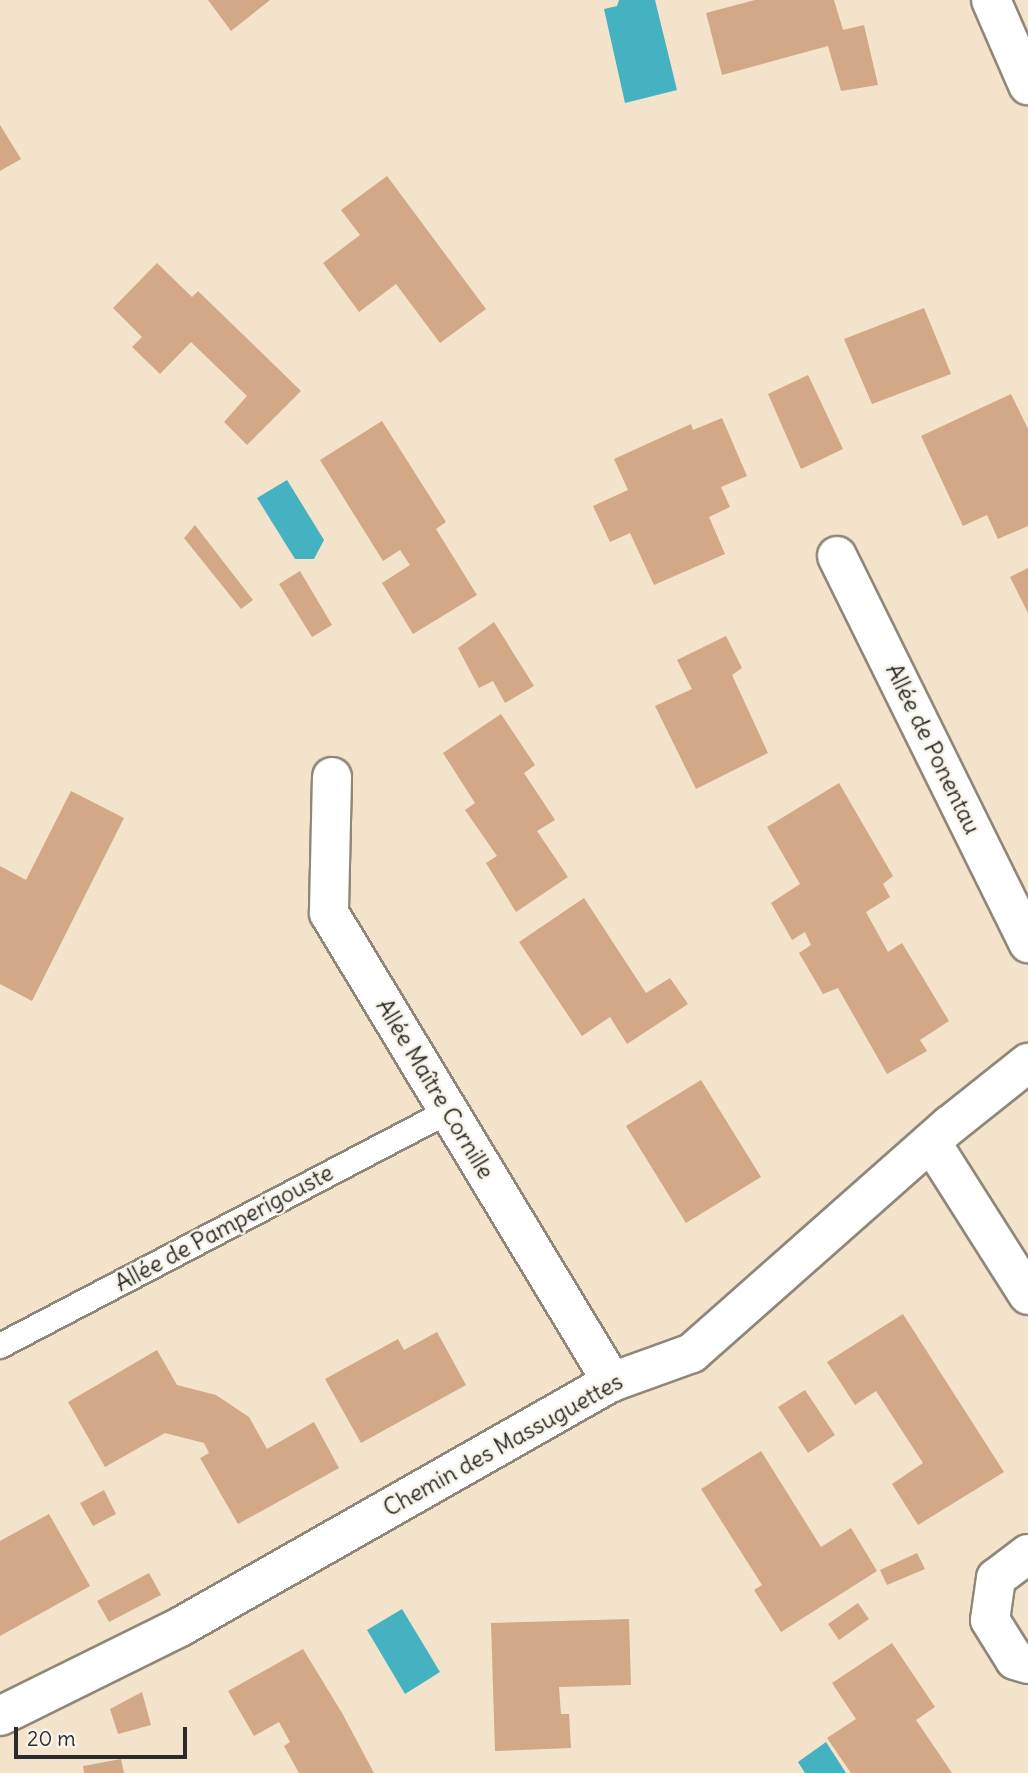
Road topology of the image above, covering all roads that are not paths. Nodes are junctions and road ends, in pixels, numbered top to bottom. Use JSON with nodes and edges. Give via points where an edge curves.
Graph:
{"nodes":[{"id":1,"x":991,"y":0,"type":"edge"},
{"id":2,"x":1028,"y":85,"type":"edge"},
{"id":3,"x":837,"y":556,"type":"dead end"},
{"id":4,"x":332,"y":777,"type":"dead end"},
{"id":5,"x":1028,"y":943,"type":"edge"},
{"id":6,"x":1028,"y":1063,"type":"edge"},
{"id":7,"x":449,"y":1111,"type":"junction"},
{"id":8,"x":931,"y":1142,"type":"junction"},
{"id":9,"x":1028,"y":1295,"type":"edge"},
{"id":10,"x":0,"y":1346,"type":"edge"},
{"id":11,"x":612,"y":1382,"type":"junction"},
{"id":12,"x":1028,"y":1554,"type":"edge"},
{"id":13,"x":1028,"y":1664,"type":"edge"},
{"id":14,"x":0,"y":1716,"type":"edge"}],
"edges":[{"from":1,"to":2,"type":"street"},
{"from":3,"to":5,"type":"street","name":"Allée de Ponentau"},
{"from":4,"to":7,"type":"street","name":"Allée Maître Cornille","via":[[329,914]]},
{"from":6,"to":8,"type":"street","name":"Chemin des Massuguettes"},
{"from":7,"to":10,"type":"lane","name":"Allée de Pamperigouste"},
{"from":7,"to":11,"type":"street","name":"Allée Maître Cornille"},
{"from":8,"to":9,"type":"street"},
{"from":8,"to":11,"type":"street","name":"Chemin des Massuguettes","via":[[692,1353]]},
{"from":11,"to":14,"type":"street","name":"Chemin des Massuguettes","via":[[180,1627]]},
{"from":12,"to":13,"type":"street","via":[[996,1578],[990,1620],[1015,1660]]}]}
